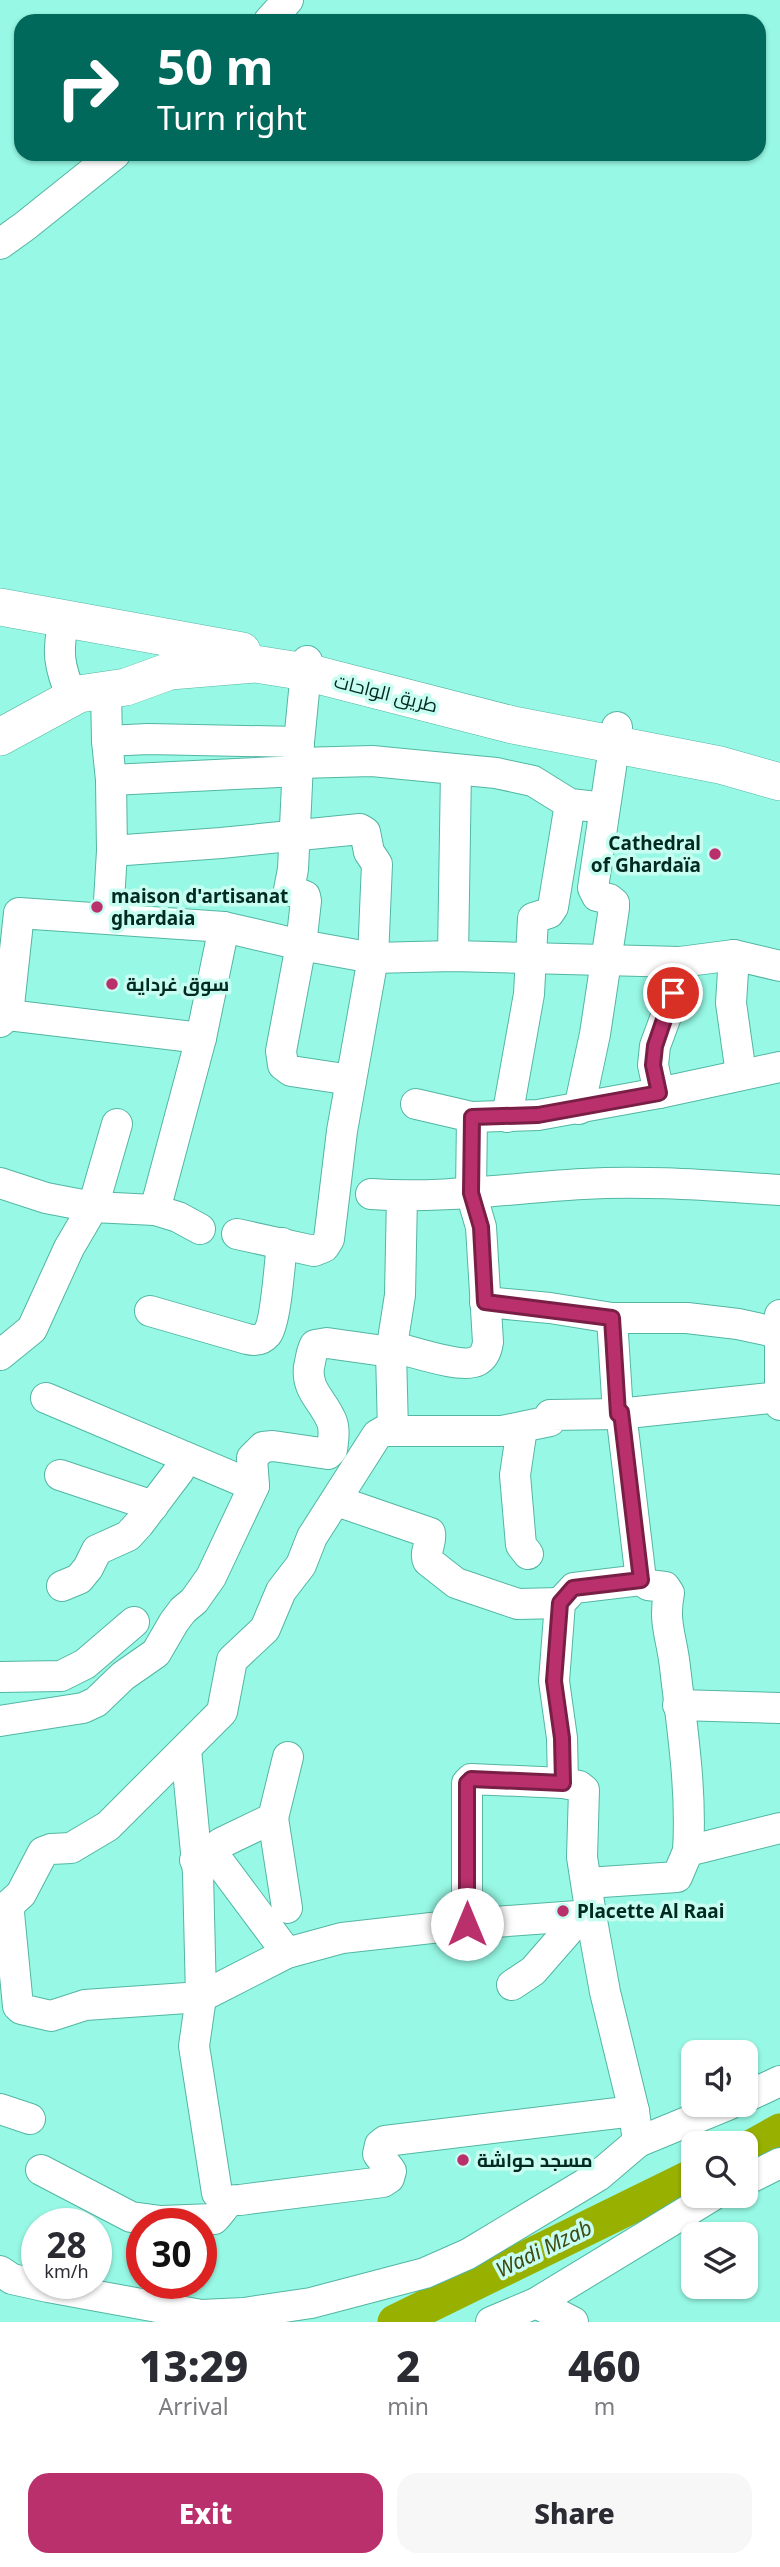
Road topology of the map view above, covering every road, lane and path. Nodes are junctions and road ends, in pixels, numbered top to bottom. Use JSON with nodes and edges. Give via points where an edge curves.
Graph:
{"nodes":[{"id":1,"x":288,"y":0,"type":"edge"},
{"id":2,"x":275,"y":14,"type":"edge"},
{"id":3,"x":106,"y":161,"type":"edge"},
{"id":4,"x":0,"y":244,"type":"edge"},
{"id":5,"x":0,"y":607,"type":"edge"},
{"id":6,"x":65,"y":618,"type":"junction"},
{"id":7,"x":306,"y":667,"type":"junction"},
{"id":8,"x":89,"y":694,"type":"junction"},
{"id":9,"x":616,"y":736,"type":"junction"},
{"id":10,"x":0,"y":737,"type":"edge"},
{"id":11,"x":107,"y":741,"type":"junction"},
{"id":12,"x":299,"y":758,"type":"junction"},
{"id":13,"x":780,"y":764,"type":"edge"},
{"id":14,"x":456,"y":770,"type":"junction"},
{"id":15,"x":111,"y":780,"type":"junction"},
{"id":16,"x":780,"y":782,"type":"edge"},
{"id":17,"x":570,"y":804,"type":"junction"},
{"id":18,"x":606,"y":808,"type":"junction"},
{"id":19,"x":295,"y":836,"type":"junction"},
{"id":20,"x":112,"y":850,"type":"junction"},
{"id":21,"x":9,"y":912,"type":"edge"},
{"id":22,"x":108,"y":918,"type":"junction"},
{"id":23,"x":224,"y":927,"type":"junction"},
{"id":24,"x":301,"y":945,"type":"junction"},
{"id":25,"x":8,"y":948,"type":"edge"},
{"id":26,"x":734,"y":955,"type":"junction"},
{"id":27,"x":453,"y":956,"type":"junction"},
{"id":28,"x":373,"y":958,"type":"junction"},
{"id":29,"x":531,"y":959,"type":"junction"},
{"id":30,"x":608,"y":959,"type":"junction"},
{"id":31,"x":680,"y":962,"type":"junction"},
{"id":32,"x":780,"y":966,"type":"edge"},
{"id":33,"x":4,"y":1018,"type":"edge"},
{"id":34,"x":201,"y":1038,"type":"junction"},
{"id":35,"x":780,"y":1067,"type":"edge"},
{"id":36,"x":741,"y":1074,"type":"junction"},
{"id":37,"x":351,"y":1080,"type":"junction"},
{"id":38,"x":659,"y":1093,"type":"junction"},
{"id":39,"x":416,"y":1104,"type":"dead end"},
{"id":40,"x":579,"y":1109,"type":"junction"},
{"id":41,"x":507,"y":1116,"type":"junction"},
{"id":42,"x":472,"y":1117,"type":"junction"},
{"id":43,"x":117,"y":1124,"type":"dead end"},
{"id":44,"x":0,"y":1183,"type":"edge"},
{"id":45,"x":780,"y":1190,"type":"edge"},
{"id":46,"x":471,"y":1193,"type":"junction"},
{"id":47,"x":371,"y":1194,"type":"dead end"},
{"id":48,"x":402,"y":1196,"type":"junction"},
{"id":49,"x":93,"y":1207,"type":"junction"},
{"id":50,"x":155,"y":1210,"type":"junction"},
{"id":51,"x":200,"y":1229,"type":"dead end"},
{"id":52,"x":237,"y":1234,"type":"dead end"},
{"id":53,"x":282,"y":1243,"type":"junction"},
{"id":54,"x":485,"y":1302,"type":"junction"},
{"id":55,"x":150,"y":1311,"type":"dead end"},
{"id":56,"x":612,"y":1318,"type":"junction"},
{"id":57,"x":779,"y":1324,"type":"edge"},
{"id":58,"x":392,"y":1350,"type":"junction"},
{"id":59,"x":0,"y":1355,"type":"edge"},
{"id":60,"x":46,"y":1398,"type":"dead end"},
{"id":61,"x":780,"y":1401,"type":"edge"},
{"id":62,"x":619,"y":1413,"type":"junction"},
{"id":63,"x":522,"y":1428,"type":"junction"},
{"id":64,"x":393,"y":1431,"type":"junction"},
{"id":65,"x":182,"y":1457,"type":"junction"},
{"id":66,"x":60,"y":1475,"type":"dead end"},
{"id":67,"x":254,"y":1486,"type":"junction"},
{"id":68,"x":337,"y":1501,"type":"junction"},
{"id":69,"x":153,"y":1506,"type":"junction"},
{"id":70,"x":528,"y":1554,"type":"dead end"},
{"id":71,"x":641,"y":1580,"type":"junction"},
{"id":72,"x":62,"y":1586,"type":"dead end"},
{"id":73,"x":560,"y":1603,"type":"junction"},
{"id":74,"x":134,"y":1622,"type":"dead end"},
{"id":75,"x":0,"y":1677,"type":"edge"},
{"id":76,"x":678,"y":1705,"type":"junction"},
{"id":77,"x":780,"y":1708,"type":"edge"},
{"id":78,"x":0,"y":1721,"type":"edge"},
{"id":79,"x":186,"y":1750,"type":"junction"},
{"id":80,"x":288,"y":1757,"type":"dead end"},
{"id":81,"x":563,"y":1783,"type":"junction"},
{"id":82,"x":274,"y":1818,"type":"junction"},
{"id":83,"x":780,"y":1828,"type":"edge"},
{"id":84,"x":688,"y":1851,"type":"junction"},
{"id":85,"x":203,"y":1855,"type":"junction"},
{"id":86,"x":586,"y":1883,"type":"junction"},
{"id":87,"x":287,"y":1908,"type":"dead end"},
{"id":88,"x":586,"y":1916,"type":"junction"},
{"id":89,"x":467,"y":1924,"type":"junction"},
{"id":90,"x":6,"y":1943,"type":"edge"},
{"id":91,"x":287,"y":1953,"type":"junction"},
{"id":92,"x":512,"y":1984,"type":"dead end"},
{"id":93,"x":201,"y":1997,"type":"junction"},
{"id":94,"x":780,"y":2081,"type":"edge"},
{"id":95,"x":758,"y":2091,"type":"edge"},
{"id":96,"x":0,"y":2109,"type":"edge"},
{"id":97,"x":634,"y":2111,"type":"junction"},
{"id":98,"x":699,"y":2117,"type":"edge"},
{"id":99,"x":30,"y":2119,"type":"dead end"},
{"id":100,"x":638,"y":2142,"type":"junction"},
{"id":101,"x":780,"y":2163,"type":"edge"},
{"id":102,"x":41,"y":2170,"type":"dead end"},
{"id":103,"x":758,"y":2174,"type":"edge"},
{"id":104,"x":217,"y":2193,"type":"dead end"},
{"id":105,"x":692,"y":2208,"type":"edge"},
{"id":106,"x":0,"y":2271,"type":"edge"},
{"id":107,"x":536,"y":2303,"type":"junction"},
{"id":108,"x":491,"y":2322,"type":"edge"},
{"id":109,"x":573,"y":2322,"type":"edge"}],
"edges":[{"from":1,"to":2,"type":"street"},
{"from":3,"to":4,"type":"street"},
{"from":5,"to":6,"type":"main road","name":"طريق الواحات"},
{"from":6,"to":7,"type":"main road","name":"طريق الواحات"},
{"from":6,"to":8,"type":"street","via":[[59,638],[63,675]]},
{"from":7,"to":8,"type":"main road","name":"طريق الواحات","via":[[255,664],[170,671]]},
{"from":7,"to":9,"type":"main road","name":"طريق الواحات"},
{"from":7,"to":12,"type":"street"},
{"from":8,"to":10,"type":"main road","name":"طريق الواحات"},
{"from":8,"to":11,"type":"street"},
{"from":9,"to":13,"type":"main road","name":"طريق الواحات","via":[[723,749]]},
{"from":9,"to":16,"type":"main road","name":"طريق الواحات"},
{"from":9,"to":18,"type":"street"},
{"from":11,"to":12,"type":"street","via":[[148,739]]},
{"from":11,"to":15,"type":"street"},
{"from":12,"to":14,"type":"street"},
{"from":12,"to":15,"type":"street"},
{"from":12,"to":19,"type":"street"},
{"from":14,"to":17,"type":"street","via":[[533,781]]},
{"from":14,"to":27,"type":"street"},
{"from":15,"to":20,"type":"street"},
{"from":17,"to":18,"type":"street"},
{"from":17,"to":29,"type":"street","via":[[553,907],[533,918]]},
{"from":18,"to":30,"type":"street","via":[[593,888],[597,896],[614,903]]},
{"from":19,"to":20,"type":"street"},
{"from":19,"to":24,"type":"street","via":[[289,890],[306,898]]},
{"from":19,"to":28,"type":"street","via":[[354,829],[365,832],[377,864]]},
{"from":20,"to":22,"type":"street"},
{"from":21,"to":22,"type":"street"},
{"from":21,"to":25,"type":"street"},
{"from":22,"to":23,"type":"street"},
{"from":23,"to":24,"type":"street"},
{"from":23,"to":34,"type":"street"},
{"from":24,"to":28,"type":"street"},
{"from":24,"to":37,"type":"street","via":[[281,1051],[284,1065],[292,1072]]},
{"from":25,"to":33,"type":"street"},
{"from":26,"to":31,"type":"street"},
{"from":26,"to":32,"type":"street"},
{"from":26,"to":36,"type":"street","via":[[731,1003]]},
{"from":27,"to":28,"type":"street"},
{"from":27,"to":29,"type":"street"},
{"from":28,"to":37,"type":"street"},
{"from":29,"to":30,"type":"street"},
{"from":29,"to":41,"type":"street"},
{"from":30,"to":31,"type":"street"},
{"from":30,"to":40,"type":"street"},
{"from":31,"to":38,"type":"street","via":[[655,1046],[653,1065]]},
{"from":33,"to":34,"type":"street"},
{"from":34,"to":50,"type":"street"},
{"from":35,"to":36,"type":"street"},
{"from":36,"to":38,"type":"street"},
{"from":37,"to":53,"type":"street","via":[[329,1238],[324,1247],[314,1251]]},
{"from":38,"to":40,"type":"street"},
{"from":39,"to":42,"type":"street"},
{"from":40,"to":41,"type":"street"},
{"from":41,"to":42,"type":"street"},
{"from":42,"to":46,"type":"street"},
{"from":43,"to":49,"type":"street"},
{"from":44,"to":49,"type":"street"},
{"from":45,"to":46,"type":"street","via":[[585,1184]]},
{"from":46,"to":48,"type":"street"},
{"from":46,"to":54,"type":"street","via":[[481,1227]]},
{"from":47,"to":48,"type":"street"},
{"from":48,"to":58,"type":"street","via":[[400,1295]]},
{"from":49,"to":50,"type":"street"},
{"from":49,"to":59,"type":"street","via":[[32,1329]]},
{"from":50,"to":51,"type":"street"},
{"from":52,"to":53,"type":"street"},
{"from":53,"to":55,"type":"street","via":[[272,1322],[264,1337],[247,1339]]},
{"from":54,"to":56,"type":"street"},
{"from":54,"to":58,"type":"street","via":[[488,1342],[475,1362],[463,1364]]},
{"from":56,"to":57,"type":"street"},
{"from":56,"to":62,"type":"street"},
{"from":57,"to":61,"type":"street"},
{"from":58,"to":64,"type":"street"},
{"from":58,"to":67,"type":"street","via":[[315,1345],[308,1377],[333,1425],[332,1450],[328,1454],[262,1447],[252,1458]]},
{"from":60,"to":65,"type":"street"},
{"from":61,"to":62,"type":"street"},
{"from":62,"to":63,"type":"street","via":[[560,1413],[550,1415],[550,1421]]},
{"from":62,"to":71,"type":"street"},
{"from":63,"to":64,"type":"street"},
{"from":63,"to":70,"type":"street","via":[[515,1475],[521,1545]]},
{"from":64,"to":68,"type":"street","via":[[377,1435]]},
{"from":65,"to":67,"type":"street"},
{"from":65,"to":69,"type":"street","via":[[179,1471]]},
{"from":66,"to":69,"type":"street"},
{"from":67,"to":78,"type":"street","via":[[211,1577],[174,1622],[156,1653],[83,1708]]},
{"from":68,"to":73,"type":"street","via":[[430,1533],[428,1561],[456,1583],[518,1604]]},
{"from":68,"to":79,"type":"street","via":[[281,1591],[265,1629],[232,1660],[222,1712]]},
{"from":69,"to":72,"type":"street","via":[[128,1536],[97,1550],[79,1579]]},
{"from":71,"to":73,"type":"street","via":[[573,1588]]},
{"from":71,"to":76,"type":"street","via":[[665,1587],[669,1593],[665,1616]]},
{"from":73,"to":81,"type":"street","via":[[554,1681]]},
{"from":74,"to":75,"type":"street","via":[[85,1664],[61,1676]]},
{"from":76,"to":77,"type":"street"},
{"from":76,"to":84,"type":"street","via":[[690,1812]]},
{"from":79,"to":85,"type":"street"},
{"from":79,"to":90,"type":"street","via":[[108,1826],[71,1848],[43,1852],[21,1894],[10,1904]]},
{"from":80,"to":82,"type":"street"},
{"from":81,"to":86,"type":"street","via":[[583,1790]]},
{"from":81,"to":89,"type":"street","via":[[471,1779],[467,1783]]},
{"from":82,"to":85,"type":"street"},
{"from":82,"to":87,"type":"street"},
{"from":83,"to":84,"type":"street"},
{"from":84,"to":86,"type":"street","via":[[677,1877]]},
{"from":85,"to":91,"type":"street"},
{"from":85,"to":93,"type":"street"},
{"from":86,"to":88,"type":"street"},
{"from":88,"to":89,"type":"street"},
{"from":88,"to":92,"type":"street","via":[[533,1970]]},
{"from":88,"to":97,"type":"street"},
{"from":89,"to":91,"type":"street","via":[[342,1938]]},
{"from":90,"to":93,"type":"street","via":[[21,2009],[51,2016],[85,2005]]},
{"from":91,"to":93,"type":"street"},
{"from":93,"to":104,"type":"street","via":[[194,2046]]},
{"from":94,"to":95,"type":"street"},
{"from":96,"to":99,"type":"street"},
{"from":97,"to":100,"type":"street"},
{"from":97,"to":102,"type":"street","via":[[385,2141],[378,2154],[391,2171],[383,2182],[233,2199],[214,2219],[131,2217]]},
{"from":98,"to":100,"type":"street"},
{"from":100,"to":106,"type":"street","via":[[598,2176],[468,2254],[425,2273],[312,2304],[201,2315],[48,2287]]},
{"from":101,"to":103,"type":"street"},
{"from":105,"to":107,"type":"street"},
{"from":107,"to":108,"type":"street"},
{"from":107,"to":109,"type":"street"}]}
